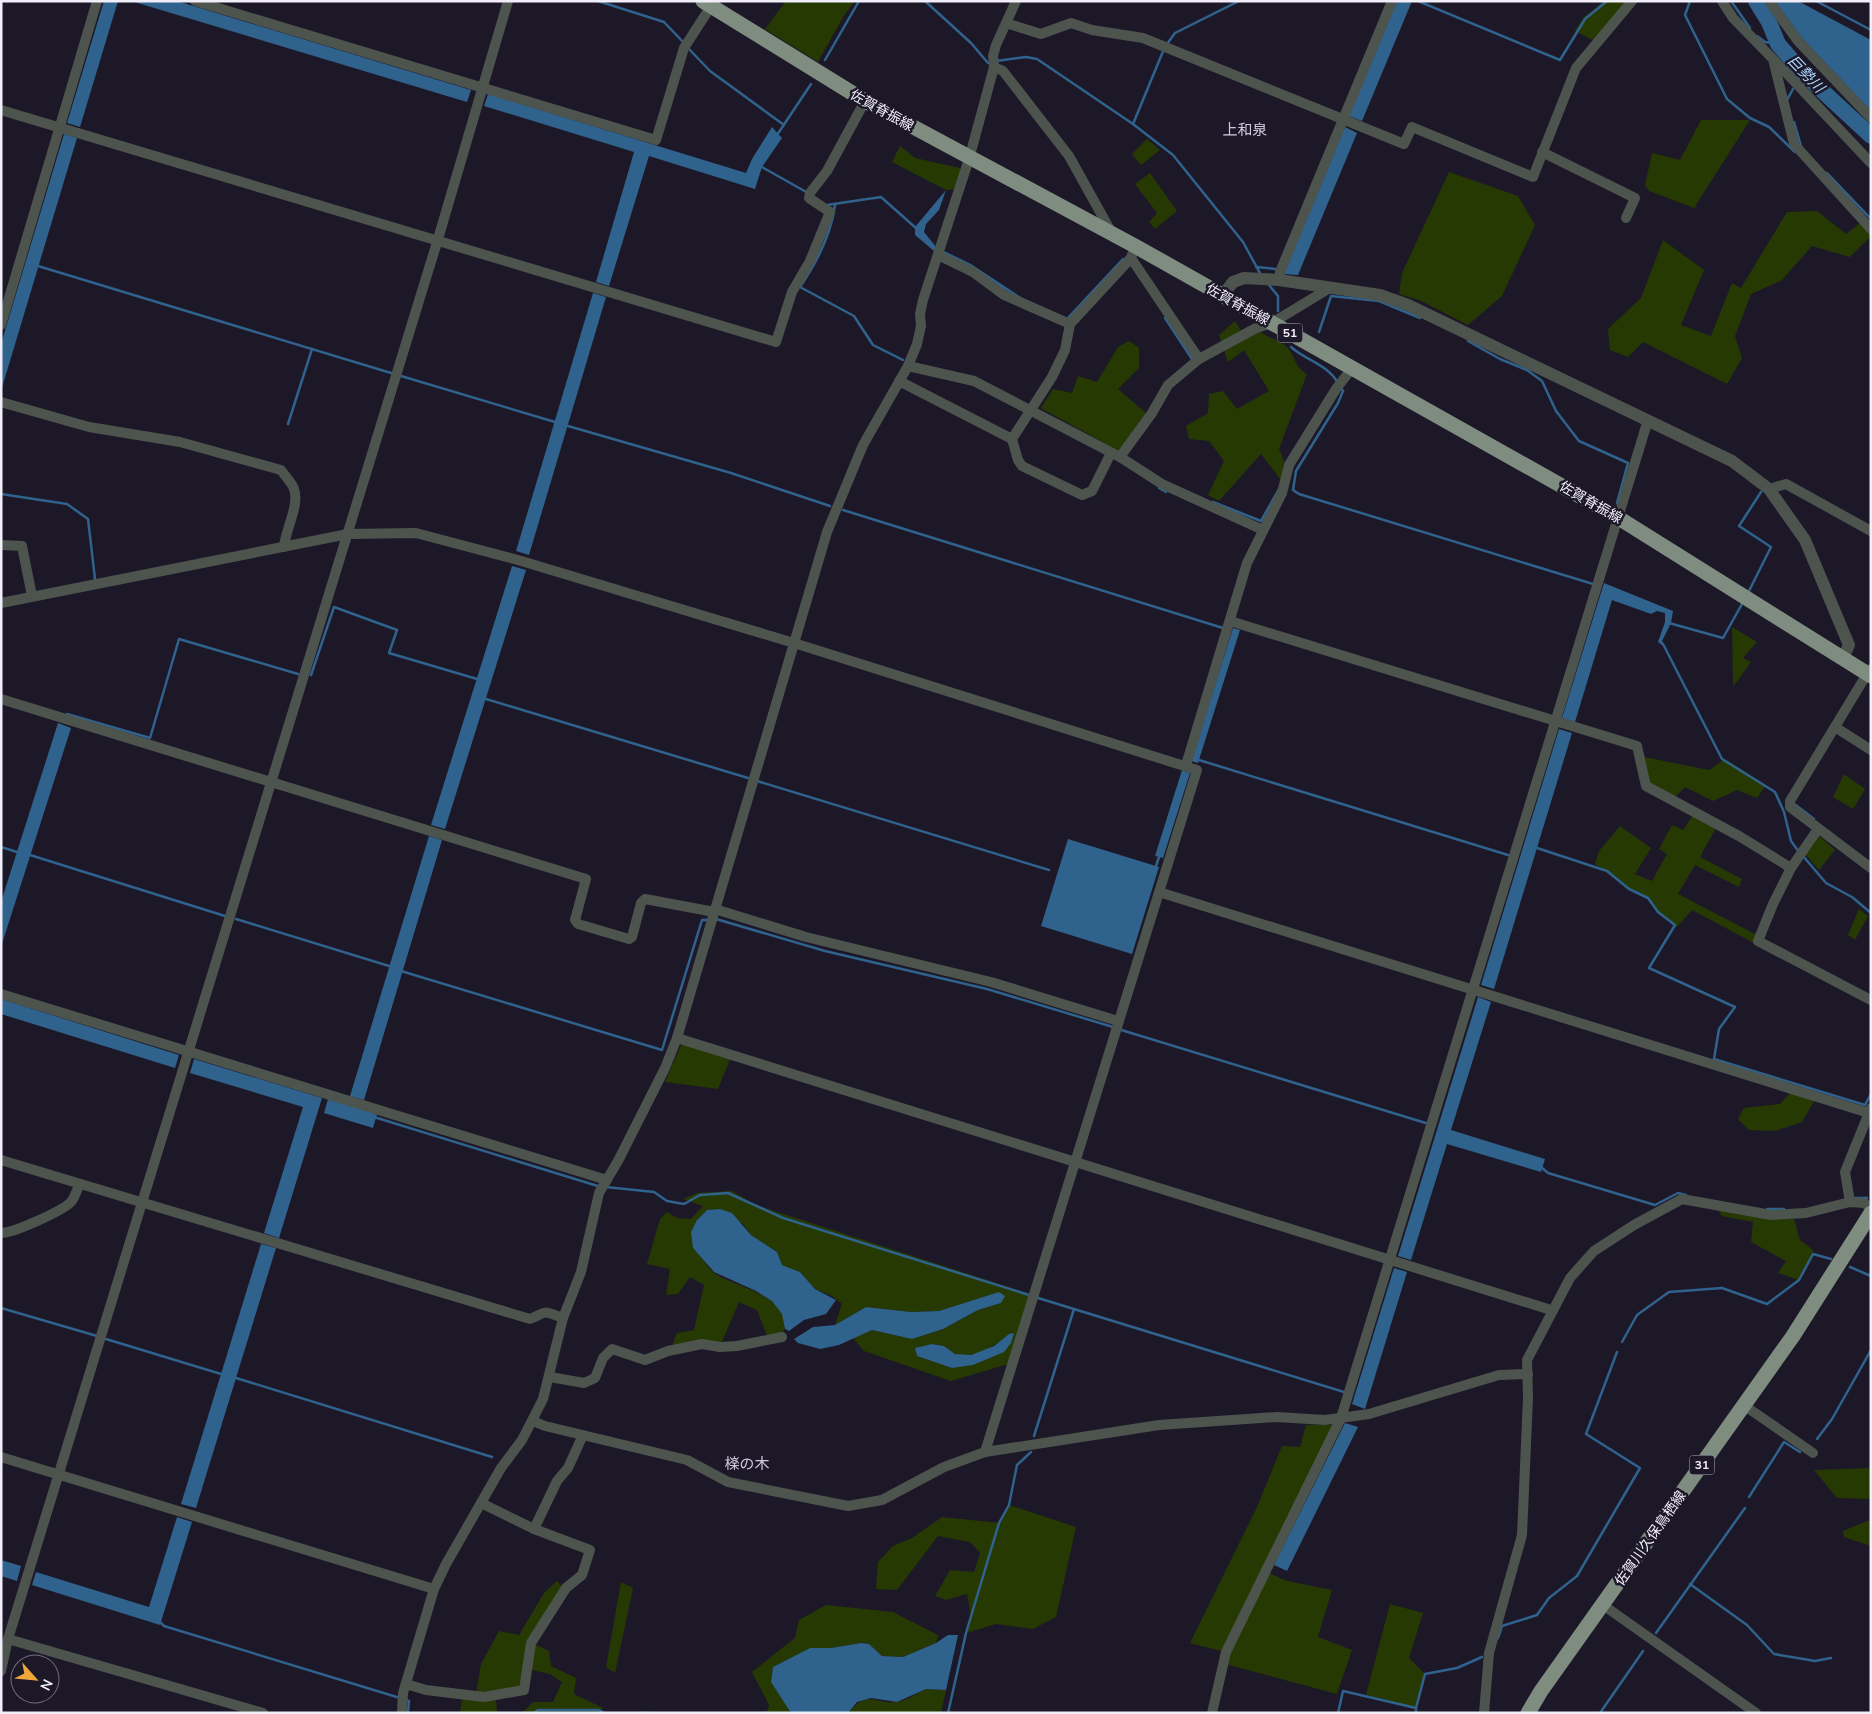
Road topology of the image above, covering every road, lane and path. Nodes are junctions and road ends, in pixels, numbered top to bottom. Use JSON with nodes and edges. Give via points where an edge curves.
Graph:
{"nodes":[{"id":1,"x":97,"y":1,"type":"edge"},
{"id":2,"x":194,"y":1,"type":"edge"},
{"id":3,"x":508,"y":1,"type":"edge"},
{"id":4,"x":1016,"y":1,"type":"edge"},
{"id":5,"x":1392,"y":1,"type":"edge"},
{"id":6,"x":1632,"y":1,"type":"edge"},
{"id":7,"x":1722,"y":1,"type":"edge"},
{"id":8,"x":1769,"y":1,"type":"edge"},
{"id":9,"x":707,"y":4,"type":"edge"},
{"id":10,"x":1006,"y":23,"type":"junction"},
{"id":11,"x":1773,"y":59,"type":"junction"},
{"id":12,"x":994,"y":67,"type":"junction"},
{"id":13,"x":480,"y":95,"type":"junction"},
{"id":14,"x":864,"y":101,"type":"junction"},
{"id":15,"x":1,"y":110,"type":"edge"},
{"id":16,"x":1871,"y":118,"type":"edge"},
{"id":17,"x":1343,"y":119,"type":"junction"},
{"id":18,"x":68,"y":130,"type":"junction"},
{"id":19,"x":1542,"y":152,"type":"junction"},
{"id":20,"x":970,"y":159,"type":"junction"},
{"id":21,"x":1871,"y":163,"type":"edge"},
{"id":22,"x":1626,"y":218,"type":"dead end"},
{"id":23,"x":1871,"y":229,"type":"edge"},
{"id":24,"x":1113,"y":234,"type":"junction"},
{"id":25,"x":438,"y":239,"type":"junction"},
{"id":26,"x":1133,"y":252,"type":"junction"},
{"id":27,"x":938,"y":255,"type":"junction"},
{"id":28,"x":1269,"y":280,"type":"junction"},
{"id":29,"x":1328,"y":289,"type":"junction"},
{"id":30,"x":1224,"y":296,"type":"junction"},
{"id":31,"x":1272,"y":323,"type":"junction"},
{"id":32,"x":1070,"y":324,"type":"junction"},
{"id":33,"x":1,"y":325,"type":"edge"},
{"id":34,"x":1199,"y":359,"type":"junction"},
{"id":35,"x":908,"y":366,"type":"junction"},
{"id":36,"x":1348,"y":372,"type":"junction"},
{"id":37,"x":899,"y":381,"type":"junction"},
{"id":38,"x":1,"y":402,"type":"edge"},
{"id":39,"x":1032,"y":410,"type":"junction"},
{"id":40,"x":1648,"y":420,"type":"junction"},
{"id":41,"x":1012,"y":439,"type":"junction"},
{"id":42,"x":1116,"y":455,"type":"junction"},
{"id":43,"x":1769,"y":489,"type":"junction"},
{"id":44,"x":1617,"y":517,"type":"junction"},
{"id":45,"x":1264,"y":530,"type":"junction"},
{"id":46,"x":1871,"y":531,"type":"edge"},
{"id":47,"x":348,"y":534,"type":"junction"},
{"id":48,"x":1,"y":545,"type":"edge"},
{"id":49,"x":284,"y":547,"type":"junction"},
{"id":50,"x":32,"y":596,"type":"junction"},
{"id":51,"x":1,"y":602,"type":"edge"},
{"id":52,"x":1230,"y":621,"type":"junction"},
{"id":53,"x":794,"y":643,"type":"junction"},
{"id":54,"x":1843,"y":658,"type":"junction"},
{"id":55,"x":1870,"y":673,"type":"edge"},
{"id":56,"x":1,"y":699,"type":"edge"},
{"id":57,"x":1563,"y":724,"type":"junction"},
{"id":58,"x":1835,"y":726,"type":"junction"},
{"id":59,"x":1871,"y":750,"type":"edge"},
{"id":60,"x":1189,"y":766,"type":"junction"},
{"id":61,"x":271,"y":783,"type":"junction"},
{"id":62,"x":1818,"y":829,"type":"junction"},
{"id":63,"x":1790,"y":868,"type":"junction"},
{"id":64,"x":1871,"y":868,"type":"edge"},
{"id":65,"x":1159,"y":892,"type":"junction"},
{"id":66,"x":713,"y":916,"type":"junction"},
{"id":67,"x":1481,"y":991,"type":"junction"},
{"id":68,"x":1,"y":994,"type":"edge"},
{"id":69,"x":1871,"y":1000,"type":"edge"},
{"id":70,"x":1116,"y":1026,"type":"junction"},
{"id":71,"x":677,"y":1038,"type":"junction"},
{"id":72,"x":186,"y":1060,"type":"junction"},
{"id":73,"x":1870,"y":1110,"type":"edge"},
{"id":74,"x":1,"y":1160,"type":"edge"},
{"id":75,"x":1075,"y":1162,"type":"junction"},
{"id":76,"x":607,"y":1180,"type":"junction"},
{"id":77,"x":80,"y":1184,"type":"junction"},
{"id":78,"x":143,"y":1201,"type":"junction"},
{"id":79,"x":1850,"y":1202,"type":"junction"},
{"id":80,"x":1871,"y":1208,"type":"edge"},
{"id":81,"x":1871,"y":1213,"type":"edge"},
{"id":82,"x":1,"y":1233,"type":"edge"},
{"id":83,"x":1399,"y":1262,"type":"junction"},
{"id":84,"x":1551,"y":1310,"type":"junction"},
{"id":85,"x":563,"y":1318,"type":"junction"},
{"id":86,"x":782,"y":1337,"type":"dead end"},
{"id":87,"x":1528,"y":1374,"type":"junction"},
{"id":88,"x":550,"y":1377,"type":"junction"},
{"id":89,"x":1744,"y":1406,"type":"junction"},
{"id":90,"x":1351,"y":1417,"type":"junction"},
{"id":91,"x":533,"y":1421,"type":"junction"},
{"id":92,"x":583,"y":1435,"type":"junction"},
{"id":93,"x":985,"y":1452,"type":"junction"},
{"id":94,"x":1813,"y":1453,"type":"dead end"},
{"id":95,"x":1,"y":1457,"type":"edge"},
{"id":96,"x":59,"y":1474,"type":"junction"},
{"id":97,"x":481,"y":1504,"type":"junction"},
{"id":98,"x":534,"y":1529,"type":"junction"},
{"id":99,"x":434,"y":1589,"type":"junction"},
{"id":100,"x":1603,"y":1604,"type":"junction"},
{"id":101,"x":8,"y":1639,"type":"junction"},
{"id":102,"x":1,"y":1671,"type":"edge"},
{"id":103,"x":403,"y":1698,"type":"edge"},
{"id":104,"x":263,"y":1713,"type":"edge"},
{"id":105,"x":1212,"y":1713,"type":"edge"},
{"id":106,"x":1484,"y":1713,"type":"edge"},
{"id":107,"x":1528,"y":1713,"type":"edge"},
{"id":108,"x":1756,"y":1713,"type":"edge"}],
"edges":[{"from":1,"to":18,"type":"street"},
{"from":2,"to":13,"type":"street"},
{"from":3,"to":13,"type":"street"},
{"from":4,"to":10,"type":"street"},
{"from":5,"to":17,"type":"street"},
{"from":6,"to":19,"type":"street","via":[[1576,68]]},
{"from":7,"to":11,"type":"street","via":[[1733,18]]},
{"from":8,"to":16,"type":"street","via":[[1798,41]]},
{"from":9,"to":13,"type":"street","via":[[686,45],[656,140]]},
{"from":9,"to":14,"type":"main road","name":"佐賀脊振線","number":"51"},
{"from":10,"to":12,"type":"street","via":[[993,56]]},
{"from":10,"to":17,"type":"street","via":[[1041,34],[1071,23],[1092,30],[1143,38]]},
{"from":11,"to":21,"type":"street"},
{"from":11,"to":23,"type":"street","via":[[1794,144]]},
{"from":12,"to":20,"type":"street"},
{"from":12,"to":24,"type":"street","via":[[1003,71],[1068,156]]},
{"from":13,"to":25,"type":"street"},
{"from":14,"to":20,"type":"main road","name":"佐賀脊振線","number":"51"},
{"from":14,"to":25,"type":"street","via":[[827,171],[810,195],[830,212],[810,261],[792,292],[776,342]]},
{"from":15,"to":18,"type":"street"},
{"from":17,"to":19,"type":"street","via":[[1404,144],[1412,127],[1533,177]]},
{"from":17,"to":28,"type":"street","via":[[1280,272]]},
{"from":18,"to":25,"type":"street"},
{"from":18,"to":33,"type":"street"},
{"from":19,"to":22,"type":"street","via":[[1635,198]]},
{"from":20,"to":24,"type":"main road","name":"佐賀脊振線","number":"51"},
{"from":20,"to":27,"type":"street"},
{"from":24,"to":26,"type":"main road","name":"佐賀脊振線","number":"51"},
{"from":25,"to":47,"type":"street"},
{"from":26,"to":30,"type":"main road","name":"佐賀脊振線","number":"51"},
{"from":26,"to":32,"type":"street"},
{"from":26,"to":34,"type":"street"},
{"from":27,"to":32,"type":"street","via":[[973,272],[1004,295]]},
{"from":27,"to":35,"type":"street","via":[[923,300],[917,344]]},
{"from":28,"to":29,"type":"street"},
{"from":28,"to":30,"type":"street","via":[[1236,279]]},
{"from":29,"to":31,"type":"street"},
{"from":29,"to":40,"type":"street","via":[[1380,296],[1408,305]]},
{"from":30,"to":31,"type":"main road","name":"佐賀脊振線","number":"51"},
{"from":31,"to":34,"type":"street","via":[[1256,328]]},
{"from":31,"to":36,"type":"main road","name":"佐賀脊振線","number":"51"},
{"from":32,"to":39,"type":"street","via":[[1065,350]]},
{"from":34,"to":42,"type":"street","via":[[1168,385],[1152,413]]},
{"from":35,"to":37,"type":"street"},
{"from":35,"to":39,"type":"street","via":[[974,381]]},
{"from":36,"to":44,"type":"main road","name":"佐賀脊振線","number":"51"},
{"from":36,"to":45,"type":"street","via":[[1289,465],[1283,489]]},
{"from":37,"to":41,"type":"street"},
{"from":37,"to":53,"type":"street","via":[[863,445],[836,506]]},
{"from":38,"to":49,"type":"street","via":[[89,427],[180,442],[282,470],[295,490]]},
{"from":39,"to":41,"type":"street"},
{"from":39,"to":42,"type":"street"},
{"from":40,"to":43,"type":"street","via":[[1732,461]]},
{"from":40,"to":44,"type":"street"},
{"from":41,"to":42,"type":"street","via":[[1022,466],[1082,495],[1092,491]]},
{"from":42,"to":45,"type":"street","via":[[1162,484]]},
{"from":43,"to":46,"type":"street","via":[[1786,484]]},
{"from":43,"to":54,"type":"street","via":[[1805,540],[1848,645]]},
{"from":44,"to":54,"type":"main road","name":"佐賀脊振線","number":"51"},
{"from":44,"to":57,"type":"street","via":[[1596,585]]},
{"from":45,"to":52,"type":"street","via":[[1247,563]]},
{"from":47,"to":49,"type":"street"},
{"from":47,"to":53,"type":"street","via":[[416,533],[522,561]]},
{"from":47,"to":61,"type":"street"},
{"from":48,"to":50,"type":"street","via":[[22,546]]},
{"from":49,"to":50,"type":"street"},
{"from":50,"to":51,"type":"street"},
{"from":52,"to":57,"type":"street"},
{"from":52,"to":60,"type":"street"},
{"from":53,"to":60,"type":"street"},
{"from":53,"to":66,"type":"street"},
{"from":54,"to":55,"type":"main road","name":"佐賀脊振線","number":"51"},
{"from":55,"to":58,"type":"street"},
{"from":56,"to":61,"type":"street"},
{"from":57,"to":63,"type":"street","via":[[1636,746],[1646,786],[1739,836]]},
{"from":57,"to":67,"type":"street"},
{"from":58,"to":59,"type":"street"},
{"from":58,"to":62,"type":"street","via":[[1790,804]]},
{"from":60,"to":65,"type":"street","via":[[1197,770]]},
{"from":61,"to":66,"type":"street","via":[[586,879],[575,920],[578,924],[629,939],[645,899]]},
{"from":61,"to":72,"type":"street"},
{"from":62,"to":63,"type":"street"},
{"from":62,"to":64,"type":"street"},
{"from":63,"to":69,"type":"street","via":[[1758,941]]},
{"from":65,"to":67,"type":"street"},
{"from":65,"to":70,"type":"street"},
{"from":66,"to":70,"type":"street","via":[[718,910],[874,955],[991,982]]},
{"from":66,"to":71,"type":"street"},
{"from":67,"to":73,"type":"street"},
{"from":67,"to":83,"type":"street","via":[[1431,1125]]},
{"from":68,"to":72,"type":"street"},
{"from":70,"to":75,"type":"street"},
{"from":71,"to":75,"type":"street"},
{"from":71,"to":76,"type":"street","via":[[665,1068]]},
{"from":72,"to":76,"type":"street","via":[[355,1102]]},
{"from":72,"to":78,"type":"street"},
{"from":73,"to":79,"type":"street","via":[[1845,1172]]},
{"from":74,"to":77,"type":"street"},
{"from":75,"to":83,"type":"street"},
{"from":75,"to":93,"type":"street"},
{"from":76,"to":85,"type":"street","via":[[599,1193],[581,1272]]},
{"from":77,"to":78,"type":"street"},
{"from":77,"to":82,"type":"street","via":[[71,1202],[9,1233]]},
{"from":78,"to":85,"type":"street","via":[[530,1319],[539,1312]]},
{"from":78,"to":96,"type":"street"},
{"from":79,"to":80,"type":"street","via":[[1864,1203]]},
{"from":79,"to":84,"type":"street","via":[[1806,1213],[1771,1215],[1682,1199],[1594,1251],[1570,1278]]},
{"from":81,"to":89,"type":"main road","name":"佐賀川久保鳥栖線","number":"31","via":[[1830,1280]]},
{"from":83,"to":84,"type":"street"},
{"from":83,"to":90,"type":"street"},
{"from":84,"to":87,"type":"street","via":[[1527,1360]]},
{"from":85,"to":88,"type":"street"},
{"from":86,"to":88,"type":"street","via":[[737,1346],[702,1344],[645,1360],[612,1349],[603,1358],[596,1378],[584,1383]]},
{"from":87,"to":90,"type":"street","via":[[1499,1376]]},
{"from":87,"to":106,"type":"street","via":[[1522,1535],[1488,1653]]},
{"from":88,"to":91,"type":"street"},
{"from":89,"to":94,"type":"street"},
{"from":89,"to":100,"type":"main road","name":"佐賀川久保鳥栖線","number":"31"},
{"from":90,"to":93,"type":"street","via":[[1324,1420],[1277,1417],[1159,1425]]},
{"from":90,"to":105,"type":"street","via":[[1226,1652]]},
{"from":91,"to":92,"type":"street"},
{"from":91,"to":97,"type":"street"},
{"from":92,"to":93,"type":"street","via":[[687,1460],[728,1482],[848,1506],[882,1500],[944,1467]]},
{"from":92,"to":98,"type":"street"},
{"from":95,"to":96,"type":"street"},
{"from":96,"to":99,"type":"street"},
{"from":96,"to":101,"type":"street"},
{"from":97,"to":98,"type":"street"},
{"from":97,"to":99,"type":"street"},
{"from":98,"to":103,"type":"street","via":[[590,1550],[582,1574],[566,1588],[531,1643],[524,1690],[484,1697],[443,1692]]},
{"from":99,"to":103,"type":"street"},
{"from":100,"to":107,"type":"main road","name":"佐賀川久保鳥栖線","number":"31"},
{"from":100,"to":108,"type":"street"},
{"from":101,"to":102,"type":"street"},
{"from":101,"to":104,"type":"street"}]}
